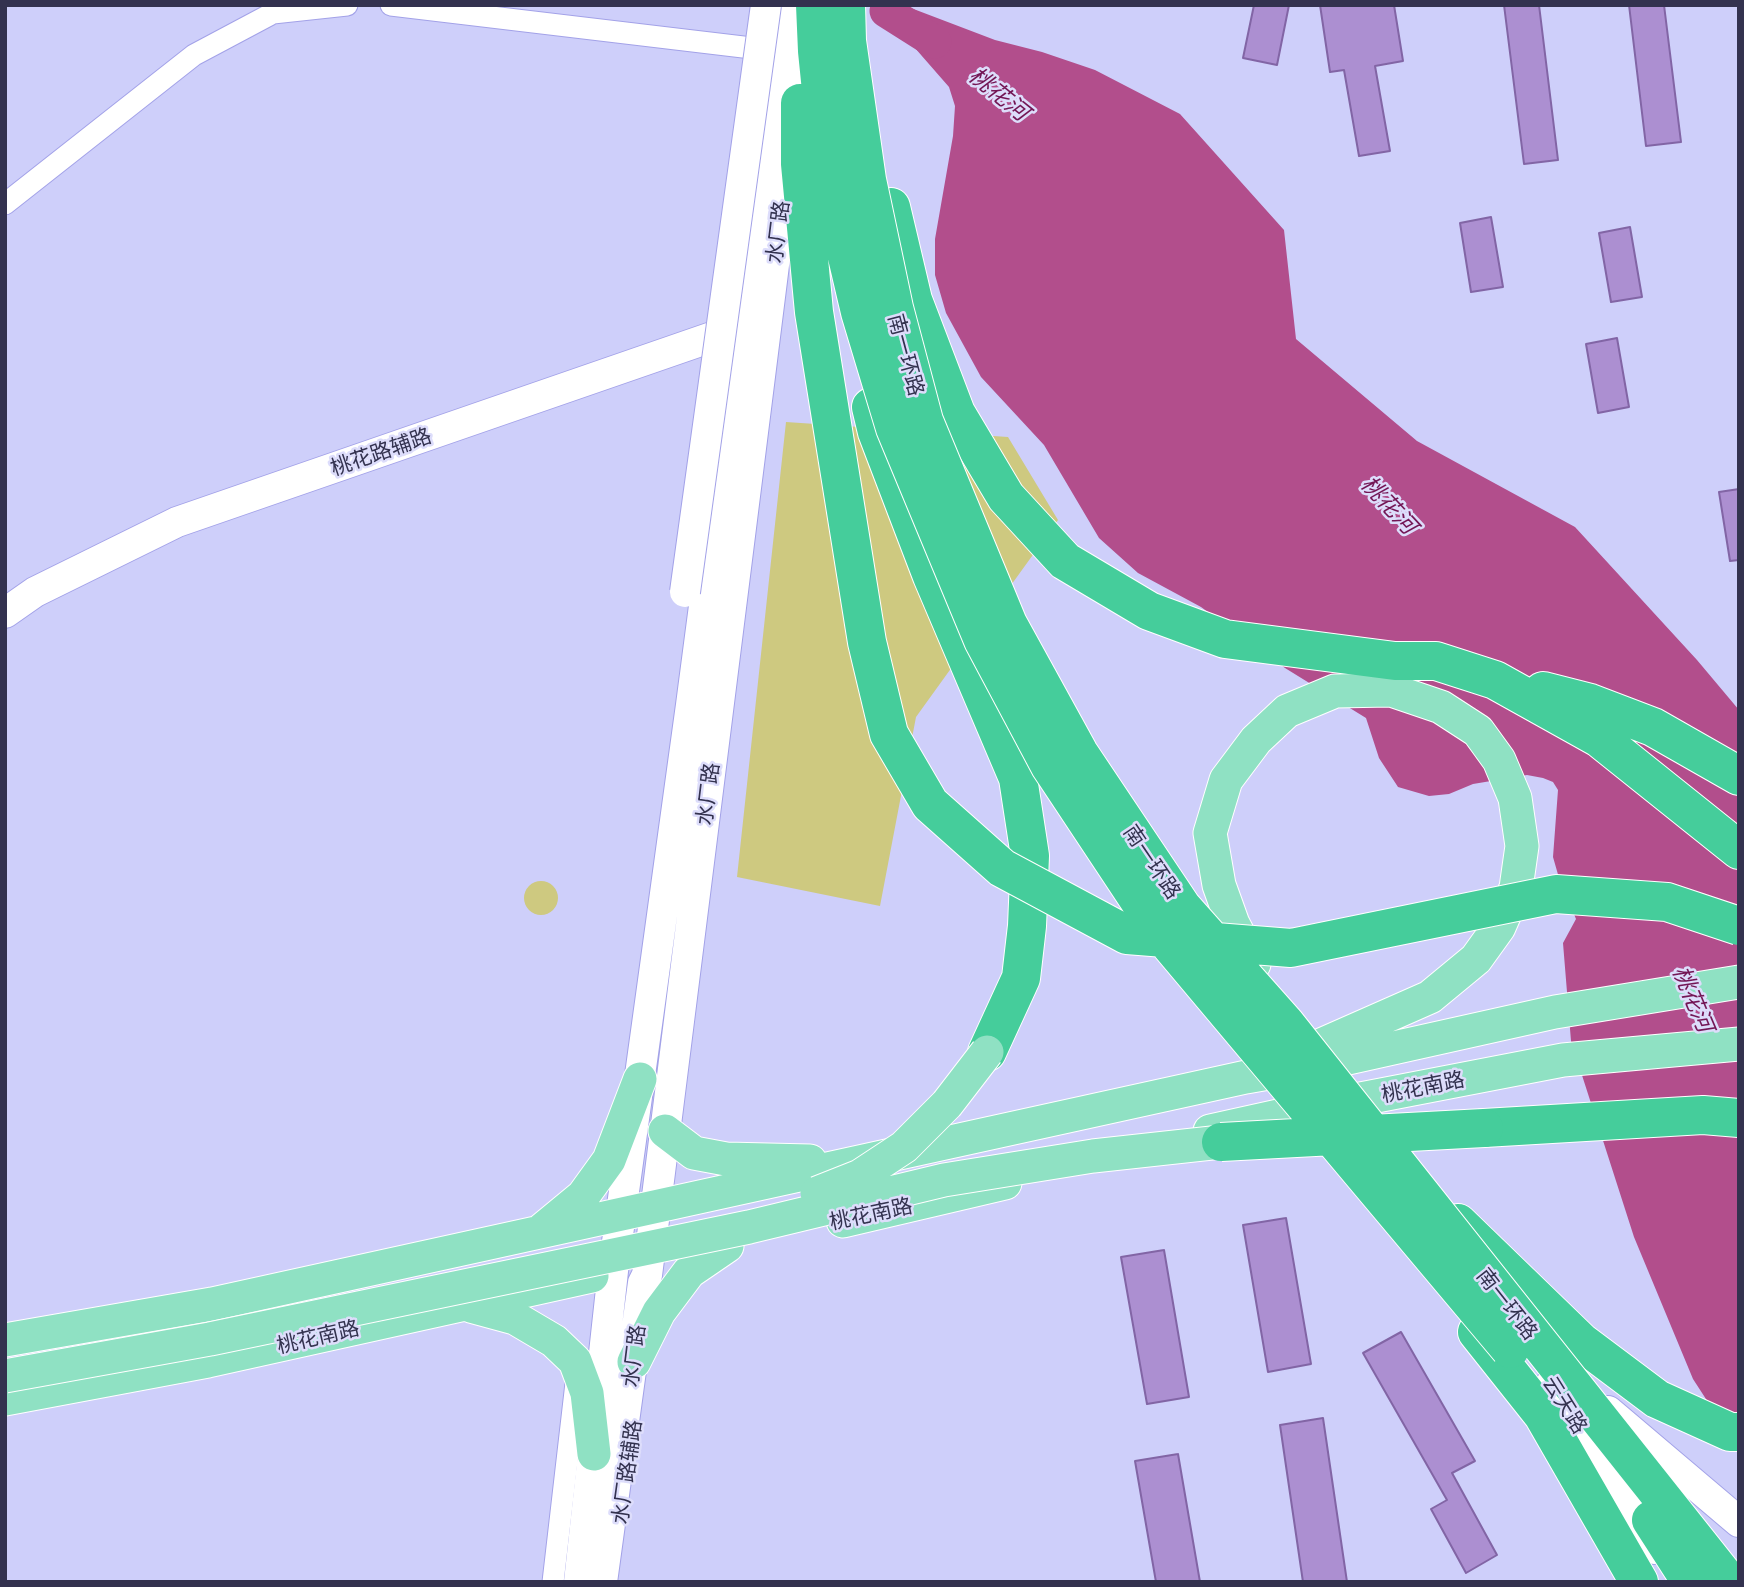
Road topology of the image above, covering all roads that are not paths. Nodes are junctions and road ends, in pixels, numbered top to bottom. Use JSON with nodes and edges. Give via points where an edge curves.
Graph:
{"nodes":[{"id":1,"x":347,"y":5,"type":"edge"},
{"id":2,"x":391,"y":5,"type":"edge"},
{"id":3,"x":765,"y":5,"type":"edge"},
{"id":4,"x":783,"y":5,"type":"edge"},
{"id":5,"x":800,"y":5,"type":"edge"},
{"id":6,"x":807,"y":5,"type":"edge"},
{"id":7,"x":815,"y":5,"type":"edge"},
{"id":8,"x":846,"y":5,"type":"edge"},
{"id":9,"x":859,"y":5,"type":"edge"},
{"id":10,"x":760,"y":49,"type":"junction"},
{"id":11,"x":831,"y":189,"type":"junction"},
{"id":12,"x":6,"y":202,"type":"edge"},
{"id":13,"x":754,"y":322,"type":"junction"},
{"id":14,"x":5,"y":613,"type":"edge"},
{"id":15,"x":1495,"y":680,"type":"junction"},
{"id":16,"x":691,"y":705,"type":"junction"},
{"id":17,"x":1739,"y":776,"type":"edge"},
{"id":18,"x":1739,"y":850,"type":"edge"},
{"id":19,"x":1739,"y":926,"type":"edge"},
{"id":20,"x":1739,"y":982,"type":"edge"},
{"id":21,"x":1285,"y":1023,"type":"junction"},
{"id":22,"x":1739,"y":1044,"type":"edge"},
{"id":23,"x":987,"y":1052,"type":"joint"},
{"id":24,"x":1325,"y":1063,"type":"junction"},
{"id":25,"x":1289,"y":1069,"type":"junction"},
{"id":26,"x":1246,"y":1077,"type":"junction"},
{"id":27,"x":640,"y":1079,"type":"junction"},
{"id":28,"x":1350,"y":1101,"type":"junction"},
{"id":29,"x":1314,"y":1108,"type":"junction"},
{"id":30,"x":1739,"y":1118,"type":"edge"},
{"id":31,"x":666,"y":1131,"type":"junction"},
{"id":32,"x":1221,"y":1142,"type":"joint"},
{"id":33,"x":865,"y":1161,"type":"junction"},
{"id":34,"x":1405,"y":1175,"type":"junction"},
{"id":35,"x":656,"y":1208,"type":"junction"},
{"id":36,"x":621,"y":1215,"type":"junction"},
{"id":37,"x":536,"y":1234,"type":"junction"},
{"id":38,"x":727,"y":1246,"type":"junction"},
{"id":39,"x":649,"y":1263,"type":"junction"},
{"id":40,"x":613,"y":1271,"type":"junction"},
{"id":41,"x":466,"y":1304,"type":"junction"},
{"id":42,"x":1477,"y":1332,"type":"junction"},
{"id":43,"x":5,"y":1340,"type":"edge"},
{"id":44,"x":634,"y":1362,"type":"junction"},
{"id":45,"x":5,"y":1366,"type":"edge"},
{"id":46,"x":577,"y":1367,"type":"junction"},
{"id":47,"x":5,"y":1376,"type":"edge"},
{"id":48,"x":1552,"y":1382,"type":"junction"},
{"id":49,"x":5,"y":1399,"type":"edge"},
{"id":50,"x":1739,"y":1433,"type":"edge"},
{"id":51,"x":594,"y":1454,"type":"junction"},
{"id":52,"x":1739,"y":1522,"type":"edge"},
{"id":53,"x":553,"y":1582,"type":"edge"},
{"id":54,"x":579,"y":1582,"type":"edge"},
{"id":55,"x":602,"y":1582,"type":"edge"},
{"id":56,"x":611,"y":1582,"type":"edge"},
{"id":57,"x":1618,"y":1582,"type":"edge"},
{"id":58,"x":1639,"y":1582,"type":"edge"},
{"id":59,"x":1674,"y":1582,"type":"edge"},
{"id":60,"x":1691,"y":1582,"type":"edge"},
{"id":61,"x":1729,"y":1582,"type":"edge"}],
"edges":[{"from":1,"to":12,"type":"street","via":[[273,13],[194,55]]},
{"from":2,"to":10,"type":"street"},
{"from":3,"to":10,"type":"street","bridge":true},
{"from":4,"to":13,"type":"street","name":"水厂路"},
{"from":5,"to":19,"type":"highway","bridge":true,"via":[[800,164],[813,298],[865,629],[889,734],[930,804],[1002,868],[1127,935],[1291,948],[1556,894],[1667,902]]},
{"from":6,"to":13,"type":"street","name":"水厂路"},
{"from":7,"to":11,"type":"highway","name":"南一环路","bridge":true},
{"from":8,"to":21,"type":"highway","name":"南一环路","bridge":true,"via":[[867,180],[894,308],[924,421],[1008,624],[1079,753],[1182,907]]},
{"from":9,"to":15,"type":"highway","via":[[883,175],[913,300],[956,413],[1006,497],[1065,561],[1149,611],[1225,639],[1395,661],[1436,661]]},
{"from":10,"to":16,"type":"street","bridge":true,"via":[[685,592],[681,653]]},
{"from":11,"to":23,"type":"highway","bridge":true,"via":[[854,340],[877,432],[1018,778],[1030,856],[1027,926],[1021,978]]},
{"from":11,"to":60,"type":"highway","name":"南一环路","bridge":true,"via":[[860,312],[895,428],[983,640],[1050,766],[1162,935],[1633,1493]]},
{"from":13,"to":14,"type":"street","name":"桃花路辅路","via":[[177,523],[35,592]]},
{"from":13,"to":16,"type":"street","name":"水厂路"},
{"from":13,"to":31,"type":"street","name":"水厂路"},
{"from":15,"to":17,"type":"highway","via":[[1590,702],[1653,727]]},
{"from":15,"to":18,"type":"highway","via":[[1599,738]]},
{"from":16,"to":27,"type":"street","name":"水厂路"},
{"from":20,"to":24,"type":"main road","name":"桃花南路","via":[[1555,1012]]},
{"from":21,"to":26,"type":"main road","bridge":true,"via":[[1233,924],[1219,885],[1210,833],[1226,780],[1256,740],[1287,711],[1335,691],[1391,690],[1441,707],[1478,732],[1499,760],[1515,798],[1522,846],[1516,888],[1499,927],[1476,959],[1430,997]]},
{"from":21,"to":34,"type":"highway","name":"南一环路","bridge":true},
{"from":22,"to":28,"type":"main road","name":"桃花南路","via":[[1563,1060]]},
{"from":23,"to":45,"type":"main road","bridge":true,"via":[[947,1104],[904,1147],[860,1176],[751,1218]]},
{"from":24,"to":25,"type":"main road","name":"桃花南路"},
{"from":24,"to":28,"type":"street","name":"云天路"},
{"from":25,"to":26,"type":"main road","name":"桃花南路"},
{"from":25,"to":29,"type":"street","name":"云天路"},
{"from":26,"to":33,"type":"main road","name":"桃花南路"},
{"from":27,"to":36,"type":"street","name":"水厂路"},
{"from":27,"to":37,"type":"main road","via":[[609,1160],[583,1196]]},
{"from":28,"to":29,"type":"main road","name":"桃花南路"},
{"from":28,"to":48,"type":"street","name":"云天路"},
{"from":29,"to":38,"type":"main road","name":"桃花南路","via":[[1176,1138],[948,1198]]},
{"from":29,"to":42,"type":"street","name":"云天路","via":[[1418,1262]]},
{"from":30,"to":32,"type":"highway","bridge":true,"via":[[1599,1119]]},
{"from":31,"to":33,"type":"main road","via":[[694,1153],[726,1159]]},
{"from":31,"to":35,"type":"street","name":"水厂路"},
{"from":32,"to":47,"type":"main road","bridge":true,"via":[[1093,1156],[944,1180],[750,1227],[210,1339]]},
{"from":33,"to":35,"type":"main road","name":"桃花南路"},
{"from":34,"to":50,"type":"highway","bridge":true,"via":[[1581,1342],[1657,1399]]},
{"from":34,"to":61,"type":"highway","name":"南一环路","bridge":true},
{"from":35,"to":36,"type":"main road","name":"桃花南路"},
{"from":35,"to":39,"type":"street","name":"水厂路"},
{"from":36,"to":37,"type":"main road","name":"桃花南路"},
{"from":36,"to":40,"type":"street","name":"水厂路"},
{"from":37,"to":43,"type":"main road","name":"桃花南路","via":[[212,1304]]},
{"from":38,"to":39,"type":"main road","name":"桃花南路"},
{"from":38,"to":44,"type":"main road","via":[[689,1272],[659,1312]]},
{"from":39,"to":40,"type":"main road","name":"桃花南路"},
{"from":39,"to":44,"type":"street","name":"水厂路"},
{"from":40,"to":41,"type":"main road","name":"桃花南路"},
{"from":40,"to":51,"type":"street","name":"水厂路"},
{"from":41,"to":46,"type":"main road","via":[[515,1318],[554,1341]]},
{"from":41,"to":49,"type":"main road","name":"桃花南路","via":[[208,1362]]},
{"from":42,"to":57,"type":"street","name":"云天路"},
{"from":42,"to":58,"type":"highway","via":[[1543,1415]]},
{"from":44,"to":55,"type":"street","name":"水厂路"},
{"from":44,"to":56,"type":"street","name":"水厂路辅路","via":[[640,1387]]},
{"from":46,"to":51,"type":"main road","via":[[587,1392]]},
{"from":46,"to":53,"type":"street"},
{"from":48,"to":52,"type":"street","via":[[1605,1408]]},
{"from":48,"to":59,"type":"street","name":"云天路"},
{"from":51,"to":54,"type":"street","name":"水厂路"}]}
